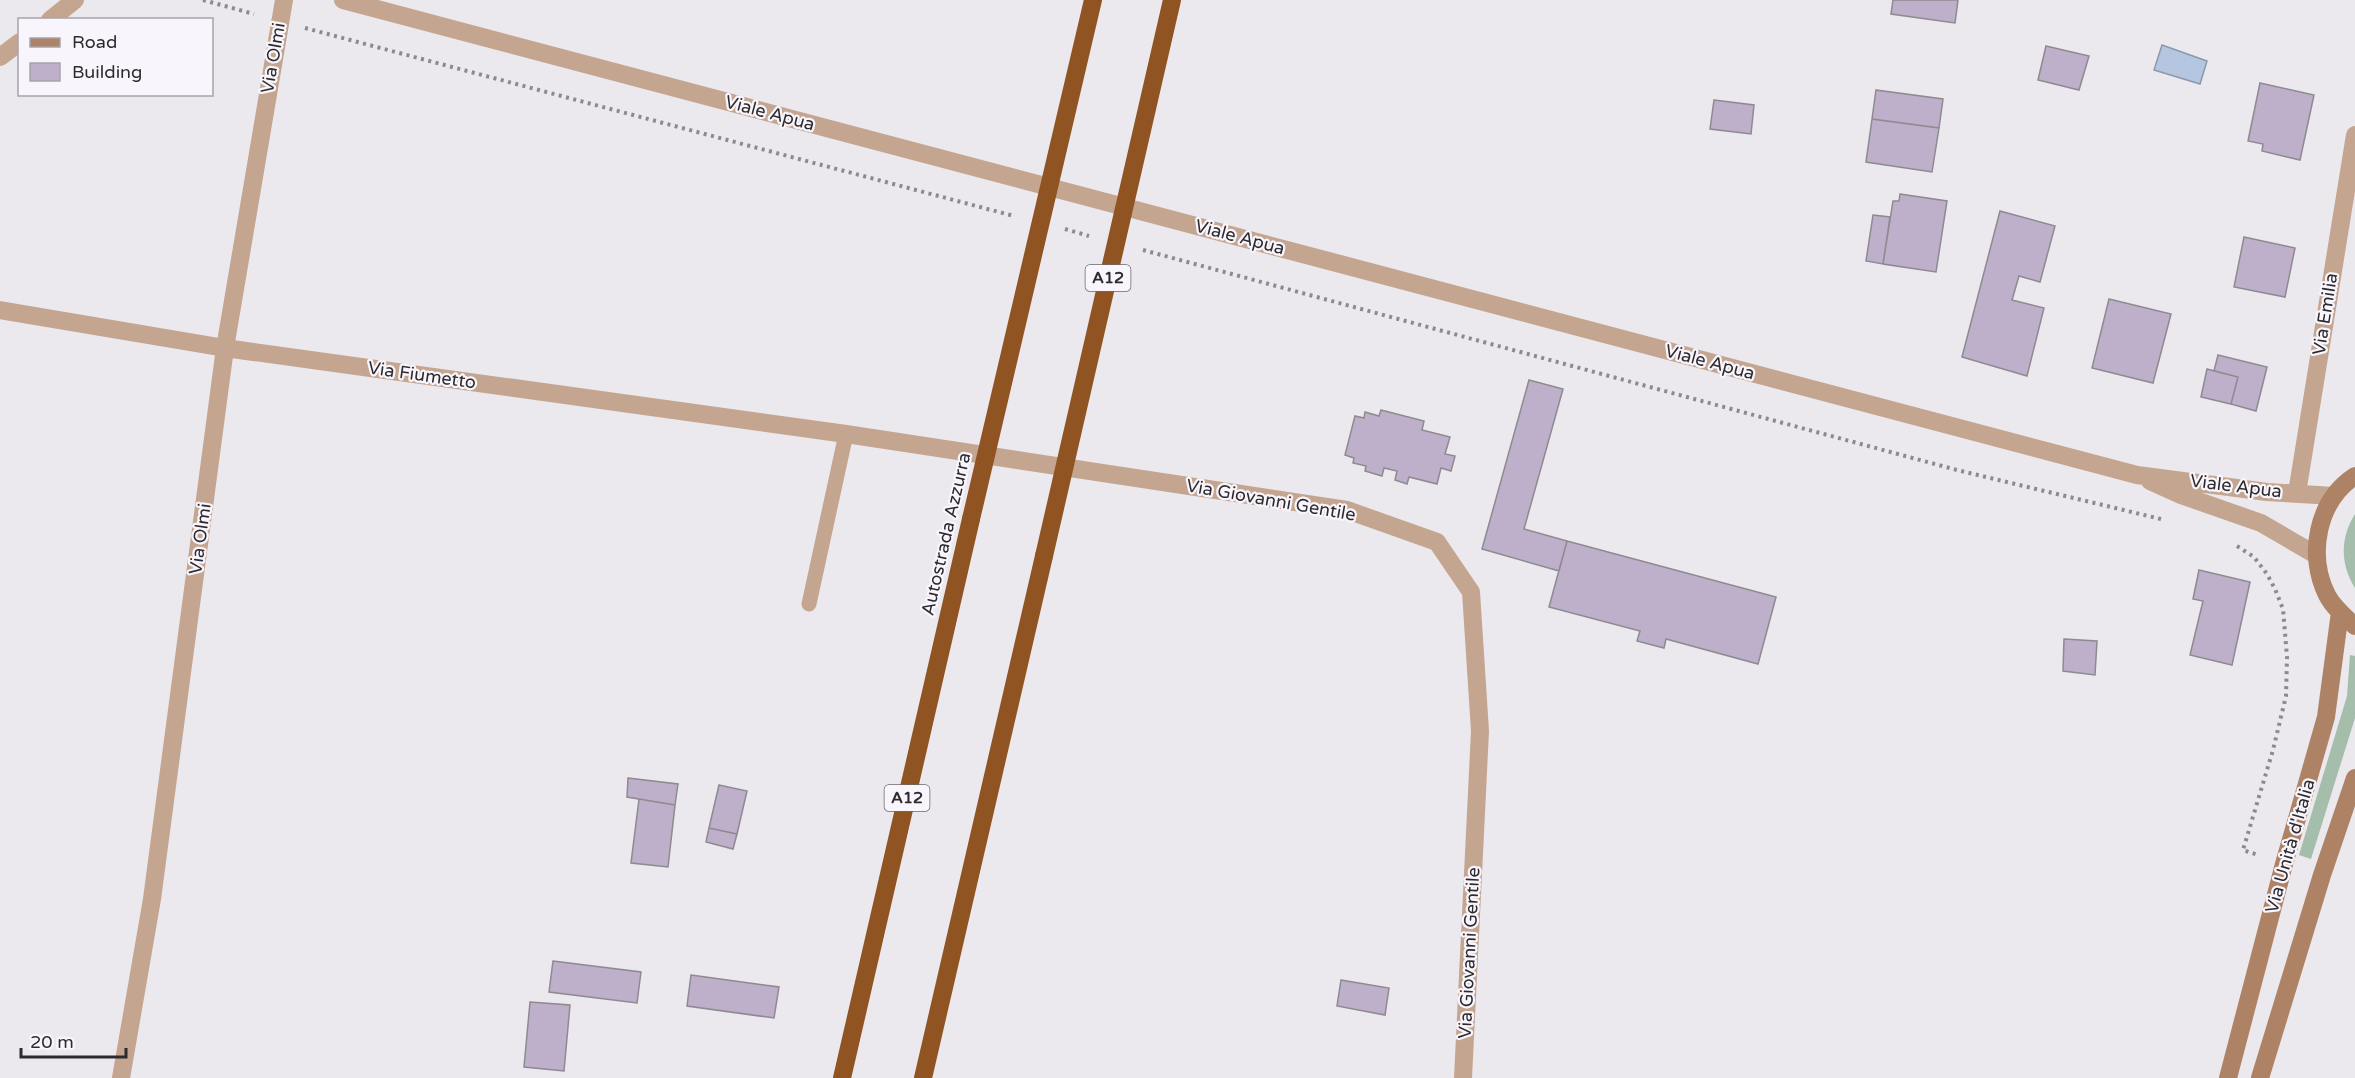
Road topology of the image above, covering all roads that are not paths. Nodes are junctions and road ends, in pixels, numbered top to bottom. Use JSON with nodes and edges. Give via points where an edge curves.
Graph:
{"nodes":[{"id":1,"x":75,"y":0,"type":"edge"},
{"id":2,"x":284,"y":0,"type":"edge"},
{"id":3,"x":343,"y":0,"type":"edge"},
{"id":4,"x":1093,"y":0,"type":"edge"},
{"id":5,"x":1172,"y":0,"type":"edge"},
{"id":6,"x":52,"y":18,"type":"edge"},
{"id":7,"x":18,"y":44,"type":"edge"},
{"id":8,"x":0,"y":57,"type":"edge"},
{"id":9,"x":2355,"y":135,"type":"edge"},
{"id":10,"x":0,"y":310,"type":"edge"},
{"id":11,"x":225,"y":348,"type":"junction"},
{"id":12,"x":846,"y":434,"type":"junction"},
{"id":13,"x":2137,"y":475,"type":"junction"},
{"id":14,"x":2355,"y":476,"type":"edge"},
{"id":15,"x":2296,"y":493,"type":"junction"},
{"id":16,"x":2334,"y":496,"type":"junction"},
{"id":17,"x":2316,"y":555,"type":"junction"},
{"id":18,"x":809,"y":604,"type":"dead end"},
{"id":19,"x":2340,"y":612,"type":"junction"},
{"id":20,"x":2355,"y":626,"type":"edge"},
{"id":21,"x":2355,"y":778,"type":"edge"},
{"id":22,"x":122,"y":1078,"type":"edge"},
{"id":23,"x":842,"y":1078,"type":"edge"},
{"id":24,"x":923,"y":1078,"type":"edge"},
{"id":25,"x":1462,"y":1078,"type":"edge"},
{"id":26,"x":2228,"y":1078,"type":"edge"},
{"id":27,"x":2260,"y":1078,"type":"edge"}],
"edges":[{"from":1,"to":6,"type":"street"},
{"from":2,"to":11,"type":"street","name":"Via Olmi"},
{"from":3,"to":13,"type":"street","name":"Viale Apua"},
{"from":4,"to":23,"type":"highway","name":"Autostrada Azzurra","number":"A12","bridge":true},
{"from":5,"to":24,"type":"highway","number":"A12","bridge":true},
{"from":7,"to":8,"type":"street"},
{"from":9,"to":15,"type":"street","name":"Via Emilia"},
{"from":10,"to":11,"type":"street","name":"Via Fiumetto"},
{"from":11,"to":12,"type":"street","name":"Via Fiumetto"},
{"from":11,"to":22,"type":"street","name":"Via Olmi","via":[[152,899]]},
{"from":12,"to":18,"type":"lane"},
{"from":12,"to":25,"type":"street","name":"Via Giovanni Gentile","via":[[1347,510],[1437,542],[1471,592],[1480,731]]},
{"from":13,"to":15,"type":"street","name":"Viale Apua"},
{"from":13,"to":17,"type":"street","name":"Viale Apua","via":[[2261,523]]},
{"from":14,"to":16,"type":"main road"},
{"from":15,"to":16,"type":"street","name":"Viale Apua"},
{"from":16,"to":17,"type":"main road","via":[[2321,524]]},
{"from":17,"to":19,"type":"main road","via":[[2327,596]]},
{"from":19,"to":20,"type":"main road"},
{"from":19,"to":26,"type":"main road","name":"Via Unità d'Italia","via":[[2326,717]]},
{"from":21,"to":27,"type":"main road"}]}
